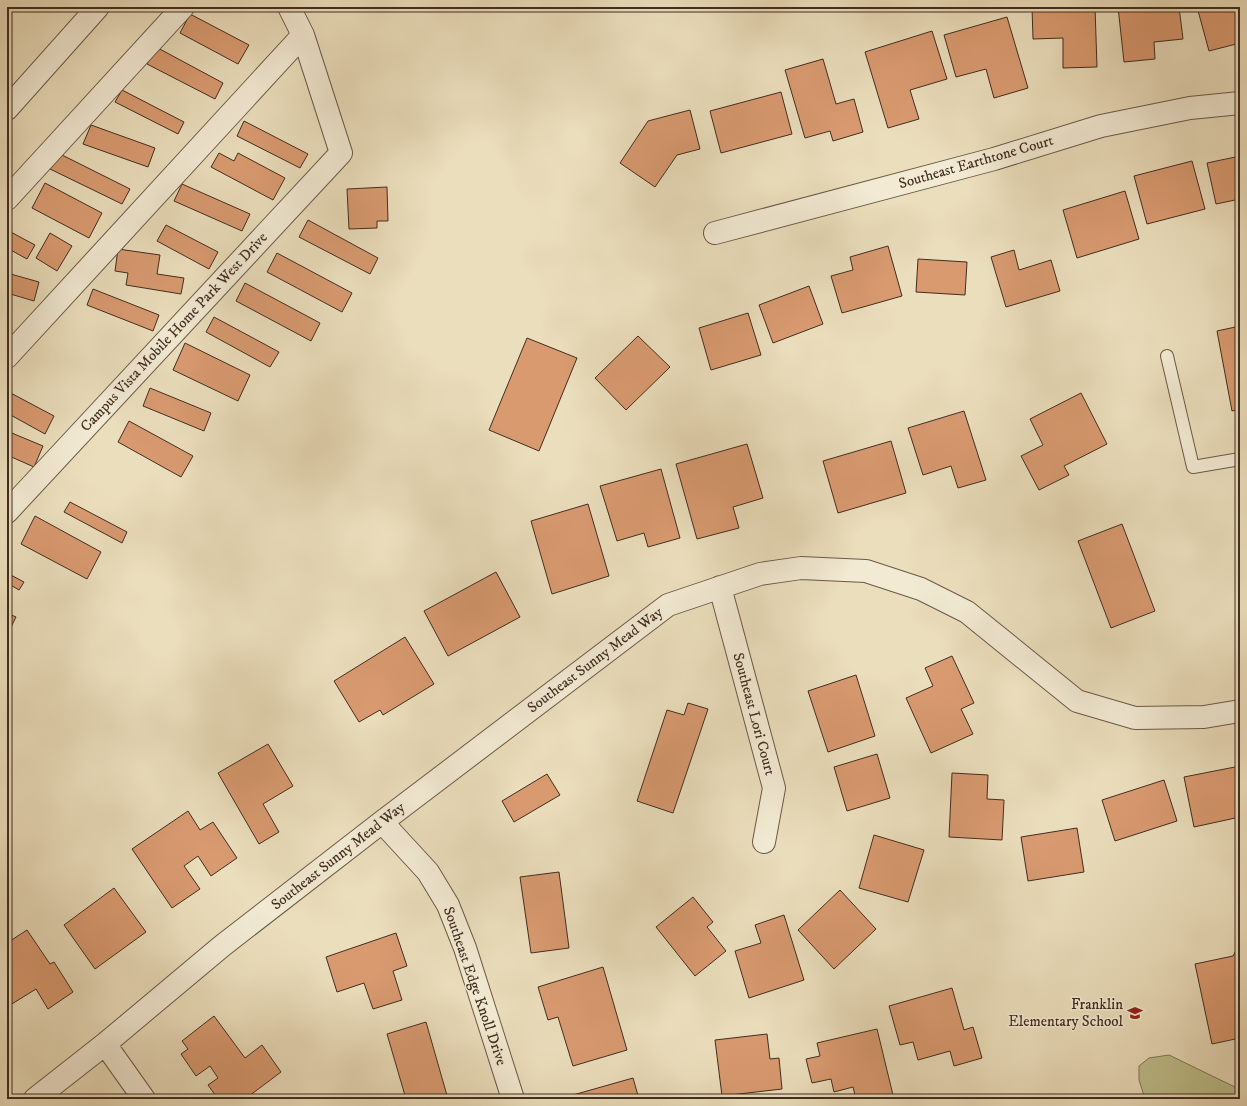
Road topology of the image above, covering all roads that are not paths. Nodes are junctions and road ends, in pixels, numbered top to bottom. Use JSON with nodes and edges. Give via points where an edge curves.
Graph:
{"nodes":[{"id":1,"x":98,"y":7,"type":"edge"},
{"id":2,"x":182,"y":7,"type":"edge"},
{"id":3,"x":289,"y":7,"type":"edge"},
{"id":4,"x":302,"y":34,"type":"junction"},
{"id":5,"x":1240,"y":103,"type":"edge"},
{"id":6,"x":7,"y":109,"type":"edge"},
{"id":7,"x":7,"y":199,"type":"edge"},
{"id":8,"x":715,"y":233,"type":"dead end"},
{"id":9,"x":1167,"y":356,"type":"dead end"},
{"id":10,"x":7,"y":357,"type":"edge"},
{"id":11,"x":1240,"y":459,"type":"edge"},
{"id":12,"x":7,"y":512,"type":"edge"},
{"id":13,"x":720,"y":587,"type":"junction"},
{"id":14,"x":1240,"y":711,"type":"edge"},
{"id":15,"x":382,"y":822,"type":"junction"},
{"id":16,"x":764,"y":842,"type":"dead end"},
{"id":17,"x":105,"y":1044,"type":"junction"},
{"id":18,"x":35,"y":1099,"type":"edge"},
{"id":19,"x":144,"y":1099,"type":"edge"},
{"id":20,"x":513,"y":1099,"type":"edge"}],
"edges":[{"from":1,"to":6,"type":"street"},
{"from":2,"to":7,"type":"street"},
{"from":3,"to":4,"type":"street"},
{"from":4,"to":10,"type":"street"},
{"from":4,"to":12,"type":"street","name":"Campus Vista Mobile Home Park West Drive","via":[[341,152]]},
{"from":5,"to":8,"type":"street","name":"Southeast Earthtone Court","via":[[1190,108],[1101,126],[994,159]]},
{"from":9,"to":11,"type":"lane","via":[[1193,467]]},
{"from":13,"to":14,"type":"street","name":"Southeast Sunny Mead Way","via":[[760,574],[801,568],[866,571],[921,589],[967,612],[1077,701],[1135,718],[1204,717]]},
{"from":13,"to":15,"type":"street","name":"Southeast Sunny Mead Way","via":[[668,605]]},
{"from":13,"to":16,"type":"street","name":"Southeast Lori Court","via":[[774,788]]},
{"from":15,"to":17,"type":"street","name":"Southeast Sunny Mead Way","via":[[222,946]]},
{"from":15,"to":20,"type":"street","name":"Southeast Edge Knoll Drive","via":[[428,872],[448,905],[465,948]]},
{"from":17,"to":18,"type":"street","name":"Southeast Sunny Mead Way"},
{"from":17,"to":19,"type":"street"}]}
